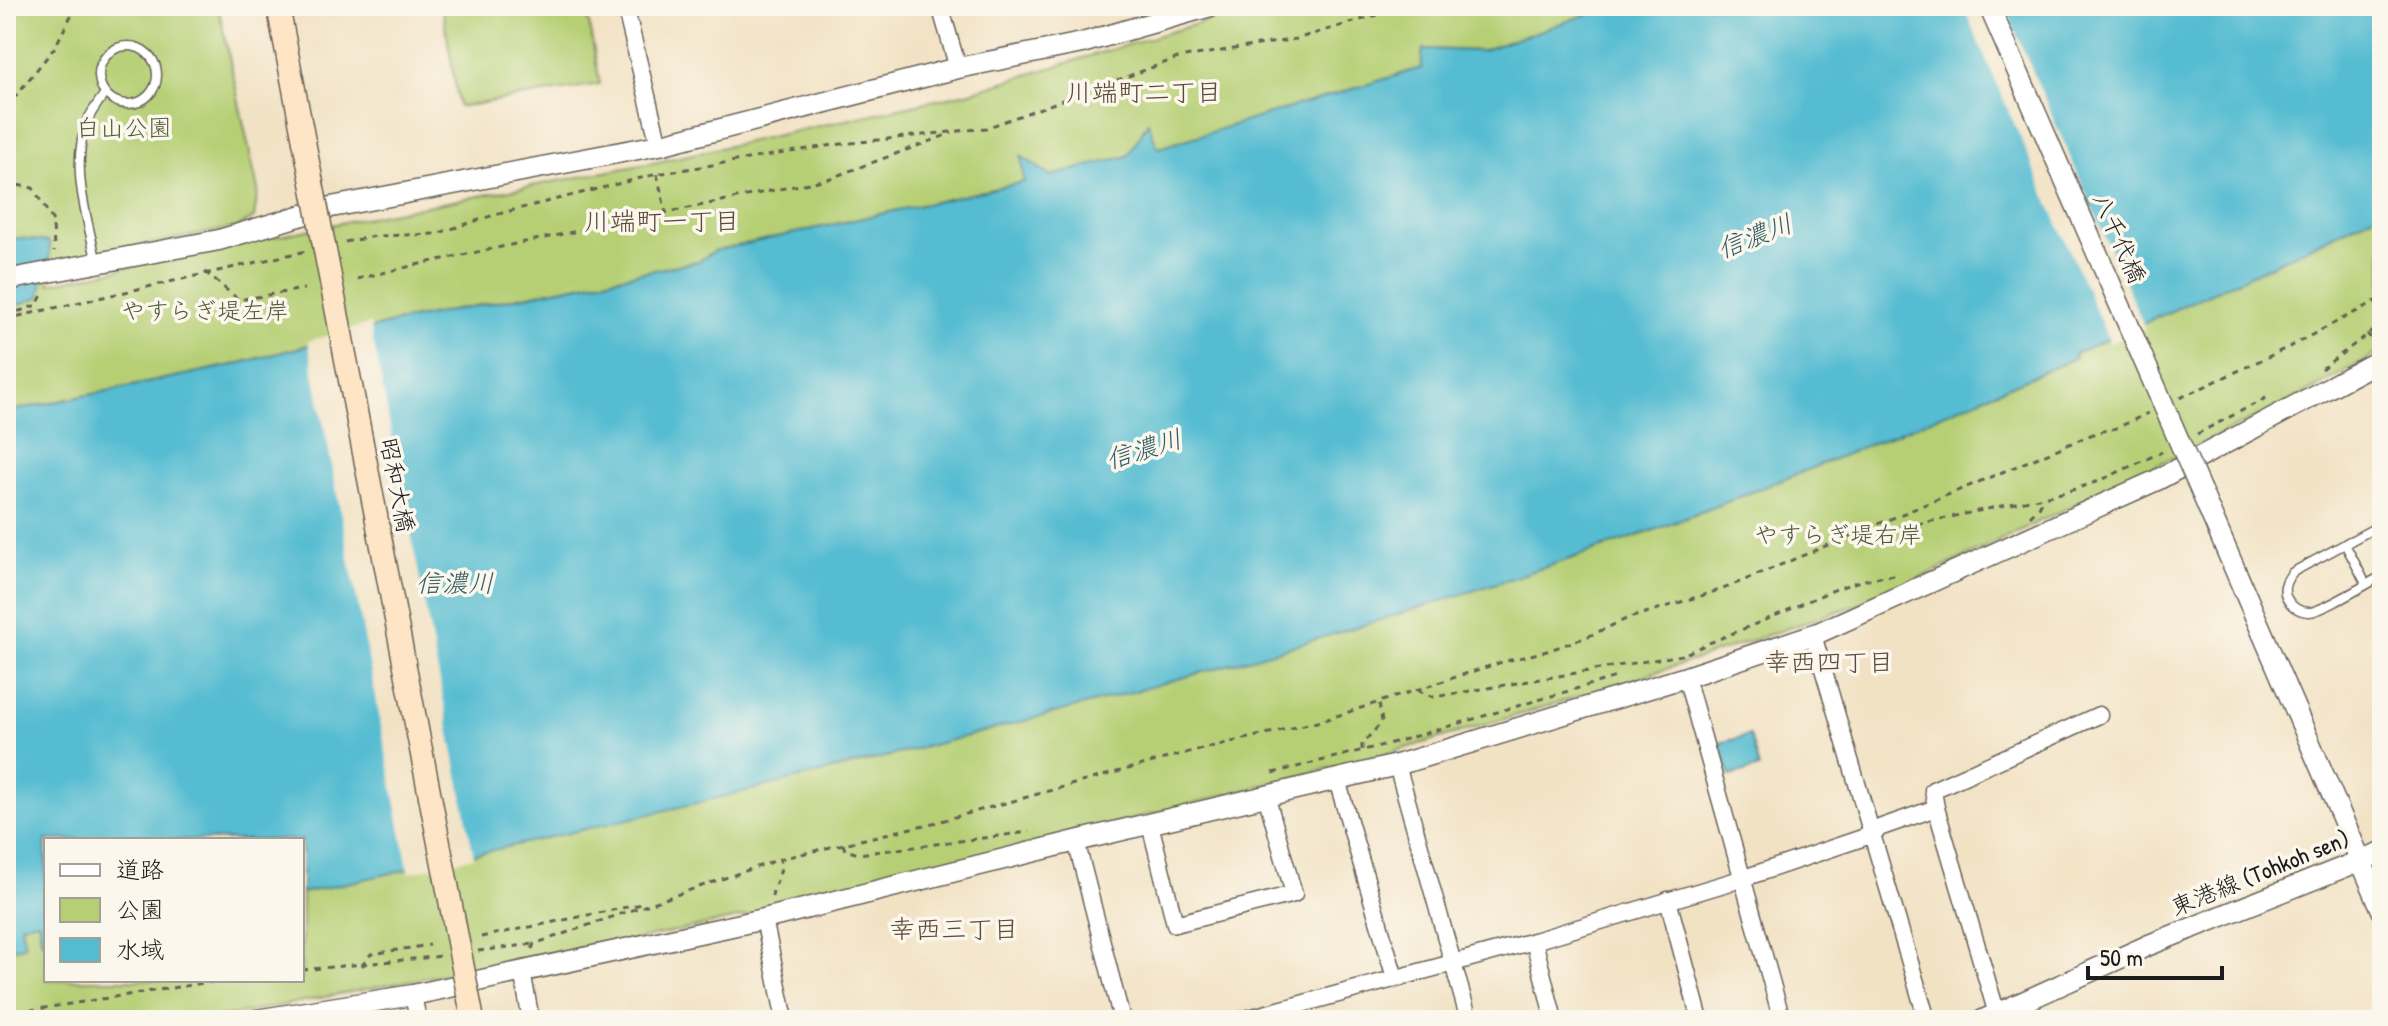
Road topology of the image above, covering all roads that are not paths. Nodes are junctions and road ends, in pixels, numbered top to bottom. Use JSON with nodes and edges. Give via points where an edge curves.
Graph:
{"nodes":[{"id":1,"x":278,"y":6,"type":"edge"},
{"id":2,"x":625,"y":6,"type":"edge"},
{"id":3,"x":940,"y":6,"type":"edge"},
{"id":4,"x":1211,"y":6,"type":"edge"},
{"id":5,"x":1989,"y":6,"type":"edge"},
{"id":6,"x":958,"y":68,"type":"junction"},
{"id":7,"x":105,"y":93,"type":"junction"},
{"id":8,"x":659,"y":145,"type":"junction"},
{"id":9,"x":97,"y":263,"type":"junction"},
{"id":10,"x":6,"y":280,"type":"edge"},
{"id":11,"x":2382,"y":359,"type":"edge"},
{"id":12,"x":2382,"y":524,"type":"edge"},
{"id":13,"x":2382,"y":576,"type":"edge"},
{"id":14,"x":2366,"y":584,"type":"junction"},
{"id":15,"x":1813,"y":635,"type":"junction"},
{"id":16,"x":1690,"y":676,"type":"junction"},
{"id":17,"x":2099,"y":715,"type":"dead end"},
{"id":18,"x":1397,"y":765,"type":"junction"},
{"id":19,"x":1337,"y":780,"type":"junction"},
{"id":20,"x":1265,"y":785,"type":"junction"},
{"id":21,"x":1936,"y":808,"type":"junction"},
{"id":22,"x":1150,"y":824,"type":"junction"},
{"id":23,"x":1871,"y":835,"type":"junction"},
{"id":24,"x":1076,"y":841,"type":"junction"},
{"id":25,"x":2382,"y":852,"type":"edge"},
{"id":26,"x":2361,"y":862,"type":"junction"},
{"id":27,"x":1744,"y":878,"type":"junction"},
{"id":28,"x":1668,"y":900,"type":"junction"},
{"id":29,"x":2382,"y":910,"type":"edge"},
{"id":30,"x":769,"y":912,"type":"junction"},
{"id":31,"x":1534,"y":941,"type":"junction"},
{"id":32,"x":1454,"y":963,"type":"junction"},
{"id":33,"x":522,"y":971,"type":"junction"},
{"id":34,"x":1395,"y":978,"type":"junction"},
{"id":35,"x":413,"y":995,"type":"junction"},
{"id":36,"x":1990,"y":1017,"type":"edge"},
{"id":37,"x":256,"y":1020,"type":"edge"},
{"id":38,"x":418,"y":1020,"type":"edge"},
{"id":39,"x":473,"y":1020,"type":"edge"},
{"id":40,"x":531,"y":1020,"type":"edge"},
{"id":41,"x":785,"y":1020,"type":"edge"},
{"id":42,"x":1122,"y":1020,"type":"edge"},
{"id":43,"x":1242,"y":1020,"type":"edge"},
{"id":44,"x":1469,"y":1020,"type":"edge"},
{"id":45,"x":1554,"y":1020,"type":"edge"},
{"id":46,"x":1700,"y":1020,"type":"edge"},
{"id":47,"x":1782,"y":1020,"type":"edge"},
{"id":48,"x":1927,"y":1020,"type":"edge"}],
"edges":[{"from":1,"to":39,"type":"main road","name":"昭和大橋","bridge":true},
{"from":2,"to":8,"type":"street"},
{"from":3,"to":6,"type":"street"},
{"from":4,"to":6,"type":"street","via":[[1082,43]]},
{"from":5,"to":26,"type":"street","name":"八千代橋","bridge":true},
{"from":6,"to":8,"type":"street"},
{"from":7,"to":7,"type":"lane","via":[[99,74],[106,56],[123,46],[150,56],[157,82],[147,98],[130,104]]},
{"from":7,"to":9,"type":"lane","via":[[89,117],[79,159]]},
{"from":8,"to":9,"type":"street","via":[[337,206],[219,240]]},
{"from":9,"to":10,"type":"street"},
{"from":11,"to":15,"type":"street","via":[[2157,480]]},
{"from":12,"to":14,"type":"lane","via":[[2345,544]]},
{"from":12,"to":14,"type":"lane","via":[[2293,572],[2285,593],[2297,609],[2311,612]]},
{"from":13,"to":14,"type":"lane"},
{"from":15,"to":16,"type":"street"},
{"from":15,"to":23,"type":"street"},
{"from":16,"to":18,"type":"street"},
{"from":16,"to":27,"type":"street"},
{"from":17,"to":21,"type":"street","via":[[1933,790]]},
{"from":18,"to":19,"type":"street"},
{"from":18,"to":32,"type":"street"},
{"from":19,"to":20,"type":"street"},
{"from":19,"to":34,"type":"street"},
{"from":20,"to":22,"type":"street"},
{"from":20,"to":22,"type":"street","via":[[1294,894],[1175,924]]},
{"from":21,"to":23,"type":"street"},
{"from":21,"to":36,"type":"street"},
{"from":22,"to":24,"type":"street"},
{"from":23,"to":27,"type":"street"},
{"from":23,"to":48,"type":"street"},
{"from":24,"to":30,"type":"street"},
{"from":24,"to":42,"type":"street"},
{"from":25,"to":26,"type":"street","name":"東港線 (Tohkoh sen)"},
{"from":26,"to":29,"type":"street","name":"八千代橋"},
{"from":26,"to":36,"type":"street","name":"東港線 (Tohkoh sen)","via":[[2149,945]]},
{"from":27,"to":28,"type":"street"},
{"from":27,"to":47,"type":"street"},
{"from":28,"to":31,"type":"street"},
{"from":28,"to":46,"type":"street"},
{"from":30,"to":33,"type":"street"},
{"from":30,"to":41,"type":"street"},
{"from":31,"to":32,"type":"street"},
{"from":31,"to":45,"type":"street"},
{"from":32,"to":34,"type":"street"},
{"from":32,"to":44,"type":"street"},
{"from":33,"to":35,"type":"street"},
{"from":33,"to":40,"type":"street"},
{"from":34,"to":43,"type":"street"},
{"from":35,"to":37,"type":"street"},
{"from":35,"to":38,"type":"street"}]}
